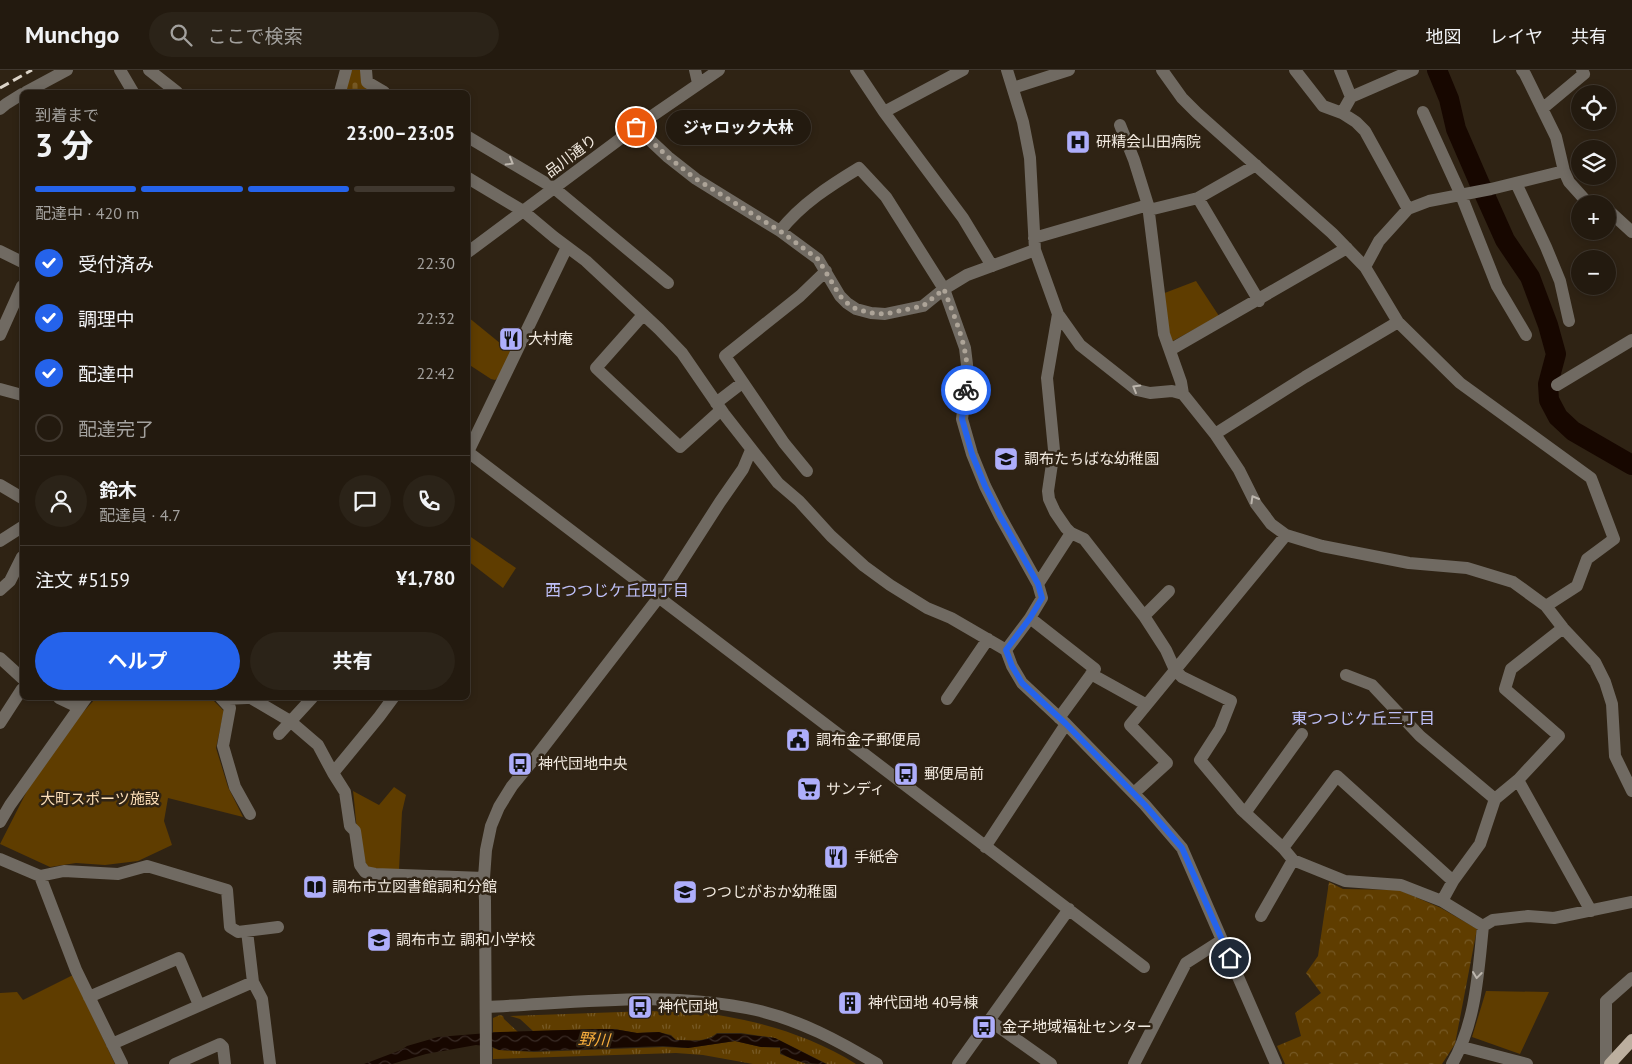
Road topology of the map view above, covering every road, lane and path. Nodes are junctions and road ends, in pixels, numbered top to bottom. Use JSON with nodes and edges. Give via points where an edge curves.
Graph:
{"nodes":[{"id":1,"x":67,"y":70,"type":"edge"},
{"id":2,"x":120,"y":70,"type":"edge"},
{"id":3,"x":149,"y":70,"type":"edge"},
{"id":4,"x":346,"y":70,"type":"edge"},
{"id":5,"x":366,"y":70,"type":"edge"},
{"id":6,"x":695,"y":70,"type":"edge"},
{"id":7,"x":719,"y":70,"type":"edge"},
{"id":8,"x":856,"y":70,"type":"edge"},
{"id":9,"x":963,"y":70,"type":"edge"},
{"id":10,"x":1007,"y":70,"type":"edge"},
{"id":11,"x":1069,"y":70,"type":"edge"},
{"id":12,"x":1162,"y":70,"type":"edge"},
{"id":13,"x":1295,"y":70,"type":"edge"},
{"id":14,"x":1340,"y":70,"type":"edge"},
{"id":15,"x":1413,"y":70,"type":"edge"},
{"id":16,"x":1522,"y":70,"type":"edge"},
{"id":17,"x":1582,"y":70,"type":"edge"},
{"id":18,"x":698,"y":84,"type":"junction"},
{"id":19,"x":1013,"y":88,"type":"junction"},
{"id":20,"x":30,"y":90,"type":"edge"},
{"id":21,"x":132,"y":90,"type":"edge"},
{"id":22,"x":174,"y":90,"type":"edge"},
{"id":23,"x":341,"y":90,"type":"edge"},
{"id":24,"x":381,"y":90,"type":"edge"},
{"id":25,"x":20,"y":95,"type":"edge"},
{"id":26,"x":1351,"y":97,"type":"junction"},
{"id":27,"x":1542,"y":108,"type":"junction"},
{"id":28,"x":0,"y":110,"type":"edge"},
{"id":29,"x":884,"y":112,"type":"junction"},
{"id":30,"x":1423,"y":112,"type":"dead end"},
{"id":31,"x":1342,"y":113,"type":"junction"},
{"id":32,"x":1120,"y":125,"type":"dead end"},
{"id":33,"x":636,"y":127,"type":"junction"},
{"id":34,"x":470,"y":138,"type":"edge"},
{"id":35,"x":1256,"y":165,"type":"junction"},
{"id":36,"x":1564,"y":171,"type":"junction"},
{"id":37,"x":470,"y":179,"type":"edge"},
{"id":38,"x":1516,"y":183,"type":"junction"},
{"id":39,"x":554,"y":188,"type":"junction"},
{"id":40,"x":1467,"y":194,"type":"junction"},
{"id":41,"x":1580,"y":195,"type":"edge"},
{"id":42,"x":1198,"y":198,"type":"junction"},
{"id":43,"x":1149,"y":207,"type":"junction"},
{"id":44,"x":1408,"y":210,"type":"junction"},
{"id":45,"x":523,"y":211,"type":"junction"},
{"id":46,"x":1616,"y":217,"type":"edge"},
{"id":47,"x":780,"y":231,"type":"junction"},
{"id":48,"x":1632,"y":232,"type":"edge"},
{"id":49,"x":1034,"y":244,"type":"junction"},
{"id":50,"x":567,"y":247,"type":"junction"},
{"id":51,"x":1347,"y":248,"type":"junction"},
{"id":52,"x":0,"y":251,"type":"edge"},
{"id":53,"x":470,"y":251,"type":"edge"},
{"id":54,"x":20,"y":261,"type":"edge"},
{"id":55,"x":992,"y":266,"type":"junction"},
{"id":56,"x":1365,"y":267,"type":"junction"},
{"id":57,"x":826,"y":271,"type":"junction"},
{"id":58,"x":668,"y":283,"type":"dead end"},
{"id":59,"x":944,"y":289,"type":"junction"},
{"id":60,"x":20,"y":290,"type":"edge"},
{"id":61,"x":1259,"y":301,"type":"junction"},
{"id":62,"x":643,"y":314,"type":"junction"},
{"id":63,"x":1058,"y":314,"type":"junction"},
{"id":64,"x":1569,"y":321,"type":"dead end"},
{"id":65,"x":1398,"y":322,"type":"junction"},
{"id":66,"x":0,"y":335,"type":"edge"},
{"id":67,"x":1526,"y":335,"type":"dead end"},
{"id":68,"x":1632,"y":340,"type":"edge"},
{"id":69,"x":1170,"y":350,"type":"junction"},
{"id":70,"x":742,"y":382,"type":"junction"},
{"id":71,"x":1557,"y":385,"type":"dead end"},
{"id":72,"x":0,"y":389,"type":"edge"},
{"id":73,"x":20,"y":394,"type":"edge"},
{"id":74,"x":1183,"y":394,"type":"junction"},
{"id":75,"x":719,"y":406,"type":"junction"},
{"id":76,"x":1215,"y":434,"type":"junction"},
{"id":77,"x":470,"y":448,"type":"edge"},
{"id":78,"x":751,"y":450,"type":"junction"},
{"id":79,"x":470,"y":454,"type":"edge"},
{"id":80,"x":806,"y":471,"type":"dead end"},
{"id":81,"x":0,"y":485,"type":"edge"},
{"id":82,"x":20,"y":497,"type":"edge"},
{"id":83,"x":20,"y":529,"type":"edge"},
{"id":84,"x":1071,"y":533,"type":"junction"},
{"id":85,"x":1286,"y":535,"type":"junction"},
{"id":86,"x":0,"y":541,"type":"edge"},
{"id":87,"x":20,"y":561,"type":"edge"},
{"id":88,"x":1038,"y":584,"type":"junction"},
{"id":89,"x":0,"y":590,"type":"edge"},
{"id":90,"x":1169,"y":591,"type":"dead end"},
{"id":91,"x":659,"y":597,"type":"junction"},
{"id":92,"x":1546,"y":606,"type":"junction"},
{"id":93,"x":1144,"y":616,"type":"junction"},
{"id":94,"x":1030,"y":618,"type":"junction"},
{"id":95,"x":1563,"y":628,"type":"junction"},
{"id":96,"x":988,"y":638,"type":"junction"},
{"id":97,"x":1006,"y":650,"type":"junction"},
{"id":98,"x":0,"y":658,"type":"edge"},
{"id":99,"x":1175,"y":670,"type":"junction"},
{"id":100,"x":1091,"y":674,"type":"junction"},
{"id":101,"x":1346,"y":675,"type":"dead end"},
{"id":102,"x":20,"y":676,"type":"edge"},
{"id":103,"x":20,"y":692,"type":"edge"},
{"id":104,"x":947,"y":699,"type":"dead end"},
{"id":105,"x":224,"y":700,"type":"edge"},
{"id":106,"x":255,"y":700,"type":"edge"},
{"id":107,"x":310,"y":700,"type":"edge"},
{"id":108,"x":391,"y":700,"type":"edge"},
{"id":109,"x":82,"y":702,"type":"edge"},
{"id":110,"x":1146,"y":704,"type":"junction"},
{"id":111,"x":290,"y":721,"type":"junction"},
{"id":112,"x":1062,"y":721,"type":"junction"},
{"id":113,"x":0,"y":723,"type":"edge"},
{"id":114,"x":279,"y":734,"type":"dead end"},
{"id":115,"x":1302,"y":734,"type":"dead end"},
{"id":116,"x":332,"y":773,"type":"junction"},
{"id":117,"x":1518,"y":780,"type":"junction"},
{"id":118,"x":1632,"y":791,"type":"edge"},
{"id":119,"x":1134,"y":794,"type":"junction"},
{"id":120,"x":1495,"y":799,"type":"junction"},
{"id":121,"x":5,"y":800,"type":"edge"},
{"id":122,"x":1245,"y":813,"type":"junction"},
{"id":123,"x":250,"y":814,"type":"dead end"},
{"id":124,"x":0,"y":822,"type":"edge"},
{"id":125,"x":985,"y":847,"type":"junction"},
{"id":126,"x":1283,"y":848,"type":"junction"},
{"id":127,"x":0,"y":859,"type":"edge"},
{"id":128,"x":1293,"y":860,"type":"junction"},
{"id":129,"x":40,"y":876,"type":"junction"},
{"id":130,"x":484,"y":878,"type":"junction"},
{"id":131,"x":1453,"y":881,"type":"junction"},
{"id":132,"x":1442,"y":901,"type":"junction"},
{"id":133,"x":1632,"y":902,"type":"edge"},
{"id":134,"x":1069,"y":908,"type":"junction"},
{"id":135,"x":1591,"y":911,"type":"junction"},
{"id":136,"x":1261,"y":916,"type":"dead end"},
{"id":137,"x":1483,"y":926,"type":"junction"},
{"id":138,"x":278,"y":927,"type":"dead end"},
{"id":139,"x":247,"y":931,"type":"junction"},
{"id":140,"x":1222,"y":940,"type":"junction"},
{"id":141,"x":1144,"y":967,"type":"dead end"},
{"id":142,"x":1632,"y":978,"type":"edge"},
{"id":143,"x":252,"y":982,"type":"junction"},
{"id":144,"x":89,"y":997,"type":"junction"},
{"id":145,"x":199,"y":1005,"type":"junction"},
{"id":146,"x":486,"y":1012,"type":"junction"},
{"id":147,"x":989,"y":1020,"type":"junction"},
{"id":148,"x":1632,"y":1040,"type":"edge"},
{"id":149,"x":112,"y":1044,"type":"junction"},
{"id":150,"x":1462,"y":1047,"type":"junction"},
{"id":151,"x":486,"y":1061,"type":"edge"},
{"id":152,"x":122,"y":1064,"type":"edge"},
{"id":153,"x":176,"y":1064,"type":"edge"},
{"id":154,"x":225,"y":1064,"type":"edge"},
{"id":155,"x":270,"y":1064,"type":"edge"},
{"id":156,"x":877,"y":1064,"type":"edge"},
{"id":157,"x":958,"y":1064,"type":"edge"},
{"id":158,"x":1051,"y":1064,"type":"edge"},
{"id":159,"x":1134,"y":1064,"type":"edge"},
{"id":160,"x":1276,"y":1064,"type":"edge"},
{"id":161,"x":1452,"y":1064,"type":"edge"},
{"id":162,"x":1527,"y":1064,"type":"edge"},
{"id":163,"x":1606,"y":1064,"type":"edge"},
{"id":164,"x":1610,"y":1064,"type":"edge"}],
"edges":[{"from":1,"to":20,"type":"street"},
{"from":2,"to":21,"type":"street"},
{"from":3,"to":22,"type":"street"},
{"from":4,"to":23,"type":"street"},
{"from":5,"to":24,"type":"street","via":[[367,82]]},
{"from":6,"to":18,"type":"street"},
{"from":7,"to":18,"type":"street","name":"品川通り"},
{"from":8,"to":29,"type":"street"},
{"from":9,"to":29,"type":"street"},
{"from":10,"to":19,"type":"street"},
{"from":11,"to":19,"type":"street"},
{"from":12,"to":35,"type":"street","via":[[1182,98]]},
{"from":13,"to":31,"type":"street","via":[[1323,106]]},
{"from":14,"to":26,"type":"street"},
{"from":15,"to":26,"type":"street"},
{"from":16,"to":27,"type":"street"},
{"from":17,"to":27,"type":"street","via":[[1584,74]]},
{"from":18,"to":33,"type":"street","name":"品川通り"},
{"from":19,"to":49,"type":"street","via":[[1030,158]]},
{"from":25,"to":28,"type":"street"},
{"from":26,"to":31,"type":"street"},
{"from":27,"to":36,"type":"street","via":[[1556,137]]},
{"from":29,"to":55,"type":"street","via":[[963,218]]},
{"from":30,"to":40,"type":"street"},
{"from":31,"to":44,"type":"street","via":[[1364,131]]},
{"from":32,"to":43,"type":"street"},
{"from":33,"to":39,"type":"street","name":"品川通り"},
{"from":33,"to":47,"type":"street","via":[[696,179]]},
{"from":34,"to":39,"type":"street","one_way":true},
{"from":35,"to":42,"type":"street"},
{"from":35,"to":51,"type":"street"},
{"from":36,"to":38,"type":"street"},
{"from":36,"to":41,"type":"street","via":[[1568,182]]},
{"from":37,"to":45,"type":"street"},
{"from":38,"to":40,"type":"street"},
{"from":38,"to":64,"type":"street","via":[[1560,281]]},
{"from":39,"to":45,"type":"street","name":"品川通り"},
{"from":39,"to":58,"type":"street"},
{"from":40,"to":44,"type":"street","via":[[1429,201]]},
{"from":40,"to":67,"type":"street","via":[[1497,286]]},
{"from":42,"to":43,"type":"street"},
{"from":42,"to":61,"type":"street"},
{"from":43,"to":49,"type":"street"},
{"from":43,"to":69,"type":"street","via":[[1164,334]]},
{"from":44,"to":56,"type":"street","via":[[1390,226]]},
{"from":45,"to":50,"type":"street"},
{"from":45,"to":53,"type":"street","name":"品川通り"},
{"from":46,"to":48,"type":"street"},
{"from":47,"to":57,"type":"street","via":[[818,259]]},
{"from":47,"to":59,"type":"street","via":[[835,182],[859,168],[886,198]]},
{"from":49,"to":55,"type":"street"},
{"from":49,"to":63,"type":"street"},
{"from":50,"to":62,"type":"street"},
{"from":50,"to":77,"type":"street"},
{"from":51,"to":56,"type":"street"},
{"from":51,"to":61,"type":"street"},
{"from":52,"to":54,"type":"street"},
{"from":55,"to":59,"type":"street","via":[[967,275]]},
{"from":56,"to":65,"type":"street"},
{"from":57,"to":59,"type":"street","via":[[847,303],[871,313],[885,314],[923,306]]},
{"from":57,"to":70,"type":"street","via":[[725,356]]},
{"from":59,"to":88,"type":"street","via":[[965,348],[968,373],[962,419],[972,454],[996,508]]},
{"from":60,"to":66,"type":"street"},
{"from":61,"to":69,"type":"street"},
{"from":62,"to":75,"type":"street","via":[[682,353]]},
{"from":62,"to":75,"type":"street","via":[[596,368],[680,447]]},
{"from":74,"to":63,"type":"street","one_way":true,"via":[[1137,390],[1080,345]]},
{"from":63,"to":84,"type":"street","via":[[1047,378],[1054,450],[1048,491],[1055,512]]},
{"from":65,"to":76,"type":"street"},
{"from":65,"to":92,"type":"street","via":[[1460,383],[1591,478],[1614,539],[1587,560],[1577,586]]},
{"from":68,"to":71,"type":"street"},
{"from":69,"to":74,"type":"street"},
{"from":70,"to":75,"type":"street"},
{"from":70,"to":80,"type":"street"},
{"from":72,"to":73,"type":"street"},
{"from":74,"to":76,"type":"street"},
{"from":75,"to":78,"type":"street"},
{"from":85,"to":76,"type":"street","one_way":true,"via":[[1256,504],[1239,470]]},
{"from":78,"to":91,"type":"street","via":[[744,469]]},
{"from":78,"to":96,"type":"street","via":[[778,483],[864,566],[927,608]]},
{"from":79,"to":91,"type":"street"},
{"from":81,"to":82,"type":"street"},
{"from":83,"to":86,"type":"street"},
{"from":84,"to":88,"type":"street"},
{"from":84,"to":93,"type":"street","via":[[1084,539]]},
{"from":85,"to":92,"type":"street","via":[[1322,546],[1408,563],[1466,568],[1513,582]]},
{"from":85,"to":99,"type":"street"},
{"from":87,"to":89,"type":"street","via":[[10,581]]},
{"from":88,"to":94,"type":"street","via":[[1042,598]]},
{"from":90,"to":93,"type":"street"},
{"from":91,"to":125,"type":"street"},
{"from":91,"to":130,"type":"street","via":[[512,786],[491,826]]},
{"from":92,"to":95,"type":"street"},
{"from":93,"to":99,"type":"street"},
{"from":94,"to":97,"type":"street"},
{"from":94,"to":100,"type":"street","via":[[1095,669]]},
{"from":95,"to":117,"type":"street","via":[[1511,669],[1505,689],[1559,736]]},
{"from":95,"to":118,"type":"street","via":[[1595,662],[1605,682],[1612,704],[1616,756]]},
{"from":96,"to":97,"type":"street"},
{"from":96,"to":104,"type":"street"},
{"from":97,"to":112,"type":"street","via":[[1022,683]]},
{"from":98,"to":102,"type":"street"},
{"from":99,"to":110,"type":"street"},
{"from":99,"to":122,"type":"street","via":[[1182,677],[1231,701],[1220,729],[1200,760]]},
{"from":100,"to":110,"type":"street"},
{"from":100,"to":112,"type":"street"},
{"from":101,"to":120,"type":"street","via":[[1372,685],[1420,736]]},
{"from":103,"to":113,"type":"street"},
{"from":105,"to":123,"type":"street","via":[[230,708],[223,746],[234,787]]},
{"from":106,"to":111,"type":"street"},
{"from":107,"to":111,"type":"street"},
{"from":108,"to":116,"type":"street"},
{"from":109,"to":121,"type":"street"},
{"from":110,"to":119,"type":"street","via":[[1130,725],[1167,763]]},
{"from":111,"to":114,"type":"street"},
{"from":111,"to":116,"type":"street","via":[[318,745]]},
{"from":112,"to":119,"type":"street"},
{"from":112,"to":125,"type":"street"},
{"from":115,"to":122,"type":"street","via":[[1289,744]]},
{"from":116,"to":130,"type":"street","via":[[345,792],[360,865],[366,872]]},
{"from":117,"to":120,"type":"street"},
{"from":117,"to":135,"type":"street"},
{"from":119,"to":140,"type":"street","via":[[1182,848]]},
{"from":120,"to":131,"type":"street","via":[[1480,844]]},
{"from":121,"to":124,"type":"street"},
{"from":122,"to":126,"type":"street"},
{"from":125,"to":134,"type":"street"},
{"from":126,"to":128,"type":"street"},
{"from":126,"to":131,"type":"street","via":[[1337,776]]},
{"from":127,"to":129,"type":"street"},
{"from":128,"to":132,"type":"street","via":[[1345,881],[1401,885]]},
{"from":128,"to":136,"type":"street"},
{"from":129,"to":139,"type":"street","via":[[64,871],[118,874],[147,866],[228,890],[230,927],[238,932]]},
{"from":129,"to":144,"type":"street"},
{"from":130,"to":146,"type":"street"},
{"from":131,"to":132,"type":"street"},
{"from":132,"to":137,"type":"street"},
{"from":133,"to":135,"type":"street"},
{"from":134,"to":141,"type":"street"},
{"from":134,"to":147,"type":"street"},
{"from":135,"to":137,"type":"street","via":[[1554,918],[1528,916],[1493,920]]},
{"from":137,"to":150,"type":"street","one_way":true,"via":[[1471,1019]]},
{"from":138,"to":139,"type":"street"},
{"from":139,"to":143,"type":"street"},
{"from":140,"to":159,"type":"street","via":[[1186,962]]},
{"from":140,"to":160,"type":"street"},
{"from":142,"to":163,"type":"street","via":[[1606,1000]]},
{"from":143,"to":145,"type":"street"},
{"from":143,"to":155,"type":"street","via":[[262,999]]},
{"from":144,"to":145,"type":"street","via":[[179,958]]},
{"from":144,"to":149,"type":"street"},
{"from":145,"to":149,"type":"street"},
{"from":146,"to":151,"type":"street"},
{"from":146,"to":156,"type":"street","via":[[641,1000],[695,1000],[756,1010],[800,1024]]},
{"from":147,"to":157,"type":"street"},
{"from":147,"to":158,"type":"street"},
{"from":148,"to":164,"type":"main road"},
{"from":149,"to":152,"type":"street"},
{"from":150,"to":161,"type":"street"},
{"from":150,"to":162,"type":"street"},
{"from":153,"to":154,"type":"street","via":[[220,1044]]}]}
